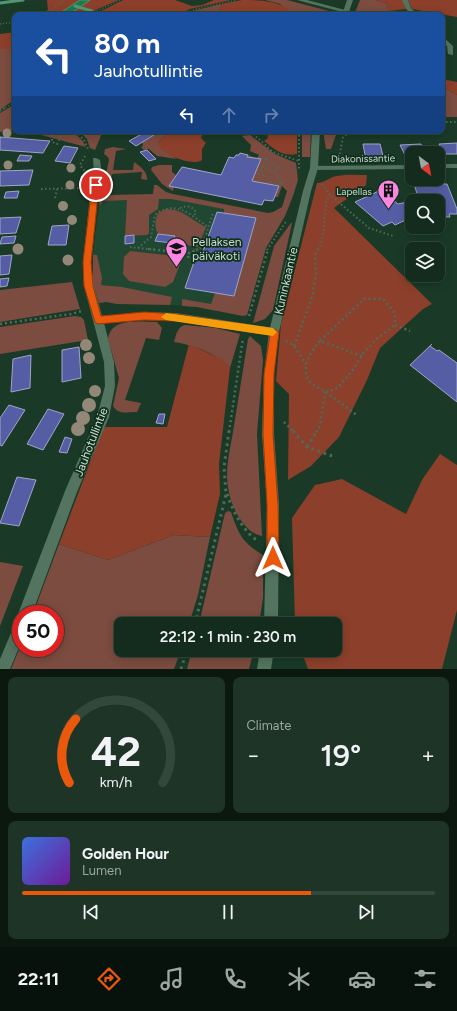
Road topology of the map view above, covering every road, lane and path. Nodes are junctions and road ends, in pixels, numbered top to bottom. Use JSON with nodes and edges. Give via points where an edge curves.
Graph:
{"nodes":[{"id":1,"x":64,"y":0,"type":"edge"},
{"id":2,"x":120,"y":0,"type":"edge"},
{"id":3,"x":238,"y":0,"type":"edge"},
{"id":4,"x":300,"y":0,"type":"edge"},
{"id":5,"x":350,"y":0,"type":"edge"},
{"id":6,"x":405,"y":0,"type":"edge"},
{"id":7,"x":50,"y":12,"type":"edge"},
{"id":8,"x":95,"y":12,"type":"edge"},
{"id":9,"x":189,"y":12,"type":"edge"},
{"id":10,"x":338,"y":12,"type":"edge"},
{"id":11,"x":345,"y":12,"type":"edge"},
{"id":12,"x":412,"y":12,"type":"edge"},
{"id":13,"x":12,"y":22,"type":"edge"},
{"id":14,"x":0,"y":24,"type":"edge"},
{"id":15,"x":445,"y":41,"type":"edge"},
{"id":16,"x":454,"y":54,"type":"edge"},
{"id":17,"x":12,"y":104,"type":"edge"},
{"id":18,"x":0,"y":111,"type":"edge"},
{"id":19,"x":445,"y":122,"type":"edge"},
{"id":20,"x":457,"y":122,"type":"edge"},
{"id":21,"x":52,"y":134,"type":"edge"},
{"id":22,"x":62,"y":134,"type":"edge"},
{"id":23,"x":82,"y":134,"type":"edge"},
{"id":24,"x":253,"y":134,"type":"edge"},
{"id":25,"x":298,"y":134,"type":"edge"},
{"id":26,"x":316,"y":134,"type":"edge"},
{"id":27,"x":347,"y":134,"type":"edge"},
{"id":28,"x":258,"y":157,"type":"dead end"},
{"id":29,"x":266,"y":159,"type":"junction"},
{"id":30,"x":96,"y":160,"type":"joint"},
{"id":31,"x":299,"y":161,"type":"junction"},
{"id":32,"x":263,"y":166,"type":"junction"},
{"id":33,"x":445,"y":166,"type":"edge"},
{"id":34,"x":457,"y":166,"type":"edge"},
{"id":35,"x":405,"y":167,"type":"edge"},
{"id":36,"x":314,"y":168,"type":"junction"},
{"id":37,"x":340,"y":168,"type":"junction"},
{"id":38,"x":276,"y":172,"type":"junction"},
{"id":39,"x":299,"y":172,"type":"dead end"},
{"id":40,"x":318,"y":181,"type":"dead end"},
{"id":41,"x":88,"y":188,"type":"dead end"},
{"id":42,"x":41,"y":189,"type":"dead end"},
{"id":43,"x":57,"y":189,"type":"junction"},
{"id":44,"x":329,"y":194,"type":"junction"},
{"id":45,"x":55,"y":198,"type":"dead end"},
{"id":46,"x":178,"y":209,"type":"junction"},
{"id":47,"x":213,"y":213,"type":"dead end"},
{"id":48,"x":194,"y":216,"type":"junction"},
{"id":49,"x":288,"y":219,"type":"dead end"},
{"id":50,"x":208,"y":227,"type":"junction"},
{"id":51,"x":393,"y":236,"type":"dead end"},
{"id":52,"x":130,"y":247,"type":"dead end"},
{"id":53,"x":138,"y":248,"type":"junction"},
{"id":54,"x":189,"y":253,"type":"junction"},
{"id":55,"x":188,"y":258,"type":"dead end"},
{"id":56,"x":84,"y":310,"type":"dead end"},
{"id":57,"x":98,"y":320,"type":"junction"},
{"id":58,"x":0,"y":324,"type":"edge"},
{"id":59,"x":395,"y":325,"type":"junction"},
{"id":60,"x":246,"y":327,"type":"junction"},
{"id":61,"x":410,"y":331,"type":"dead end"},
{"id":62,"x":274,"y":332,"type":"junction"},
{"id":63,"x":320,"y":341,"type":"junction"},
{"id":64,"x":294,"y":346,"type":"junction"},
{"id":65,"x":362,"y":356,"type":"junction"},
{"id":66,"x":306,"y":364,"type":"junction"},
{"id":67,"x":325,"y":392,"type":"junction"},
{"id":68,"x":358,"y":416,"type":"dead end"},
{"id":69,"x":284,"y":422,"type":"dead end"},
{"id":70,"x":307,"y":447,"type":"junction"},
{"id":71,"x":332,"y":456,"type":"dead end"},
{"id":72,"x":226,"y":494,"type":"junction"},
{"id":73,"x":273,"y":543,"type":"junction"},
{"id":74,"x":28,"y":605,"type":"edge"},
{"id":75,"x":198,"y":617,"type":"edge"},
{"id":76,"x":271,"y":617,"type":"edge"},
{"id":77,"x":12,"y":648,"type":"edge"},
{"id":78,"x":185,"y":657,"type":"edge"},
{"id":79,"x":266,"y":657,"type":"edge"},
{"id":80,"x":3,"y":669,"type":"edge"},
{"id":81,"x":181,"y":669,"type":"edge"},
{"id":82,"x":264,"y":669,"type":"edge"}],
"edges":[{"from":1,"to":7,"type":"path"},
{"from":2,"to":8,"type":"path"},
{"from":3,"to":9,"type":"path"},
{"from":4,"to":10,"type":"street"},
{"from":5,"to":11,"type":"street"},
{"from":6,"to":12,"type":"street"},
{"from":13,"to":14,"type":"path"},
{"from":15,"to":16,"type":"street"},
{"from":17,"to":18,"type":"path"},
{"from":19,"to":20,"type":"path"},
{"from":21,"to":22,"type":"path","via":[[52,142],[56,144]]},
{"from":23,"to":30,"type":"path","via":[[89,152]]},
{"from":24,"to":31,"type":"path","via":[[273,152]]},
{"from":25,"to":31,"type":"path"},
{"from":26,"to":36,"type":"street","name":"Kuninkaantie"},
{"from":27,"to":37,"type":"path","via":[[341,143]]},
{"from":28,"to":29,"type":"path"},
{"from":29,"to":32,"type":"path"},
{"from":29,"to":38,"type":"path","via":[[280,166],[280,170]]},
{"from":30,"to":57,"type":"street","name":"Jauhotullintie","via":[[98,174],[87,262],[89,286]]},
{"from":31,"to":39,"type":"path"},
{"from":32,"to":38,"type":"path","via":[[269,172]]},
{"from":32,"to":38,"type":"path","via":[[259,174],[269,177],[272,183],[281,185]]},
{"from":33,"to":34,"type":"street"},
{"from":35,"to":37,"type":"street","name":"Diakonissantie"},
{"from":36,"to":37,"type":"street","name":"Diakonissantie"},
{"from":36,"to":62,"type":"street","name":"Kuninkaantie"},
{"from":40,"to":44,"type":"path"},
{"from":41,"to":43,"type":"path"},
{"from":42,"to":43,"type":"path"},
{"from":43,"to":45,"type":"path"},
{"from":44,"to":51,"type":"path","via":[[369,228]]},
{"from":44,"to":64,"type":"path","via":[[320,246],[315,254],[316,274],[312,297]]},
{"from":46,"to":48,"type":"path"},
{"from":46,"to":48,"type":"path","via":[[185,206],[193,208],[196,212]]},
{"from":46,"to":53,"type":"path","via":[[158,211],[153,220],[151,237]]},
{"from":47,"to":50,"type":"path"},
{"from":48,"to":50,"type":"path"},
{"from":49,"to":60,"type":"path","via":[[266,252]]},
{"from":50,"to":54,"type":"path","via":[[202,247]]},
{"from":52,"to":53,"type":"path"},
{"from":53,"to":54,"type":"path"},
{"from":54,"to":55,"type":"path"},
{"from":56,"to":58,"type":"path"},
{"from":57,"to":60,"type":"street","via":[[144,316],[176,317]]},
{"from":57,"to":74,"type":"street","name":"Jauhotullintie","via":[[109,362],[110,386],[103,418]]},
{"from":59,"to":61,"type":"path"},
{"from":59,"to":63,"type":"path","via":[[395,310],[383,299],[364,299]]},
{"from":59,"to":65,"type":"path","via":[[378,338]]},
{"from":60,"to":62,"type":"street"},
{"from":60,"to":72,"type":"path","via":[[237,371],[224,467]]},
{"from":62,"to":64,"type":"path"},
{"from":62,"to":73,"type":"street","name":"Kuninkaantie","via":[[269,374],[268,434]]},
{"from":63,"to":65,"type":"path"},
{"from":63,"to":66,"type":"path","via":[[309,354]]},
{"from":64,"to":66,"type":"path"},
{"from":65,"to":67,"type":"path","via":[[338,388]]},
{"from":66,"to":67,"type":"path","via":[[305,371],[310,382]]},
{"from":67,"to":68,"type":"path"},
{"from":67,"to":70,"type":"path","via":[[320,426]]},
{"from":69,"to":70,"type":"path"},
{"from":70,"to":71,"type":"path"},
{"from":72,"to":73,"type":"path","via":[[237,520],[249,536],[262,543]]},
{"from":72,"to":75,"type":"path"},
{"from":73,"to":76,"type":"street","name":"Kuninkaantie"},
{"from":77,"to":80,"type":"street"},
{"from":78,"to":81,"type":"path"},
{"from":79,"to":82,"type":"street"}]}
